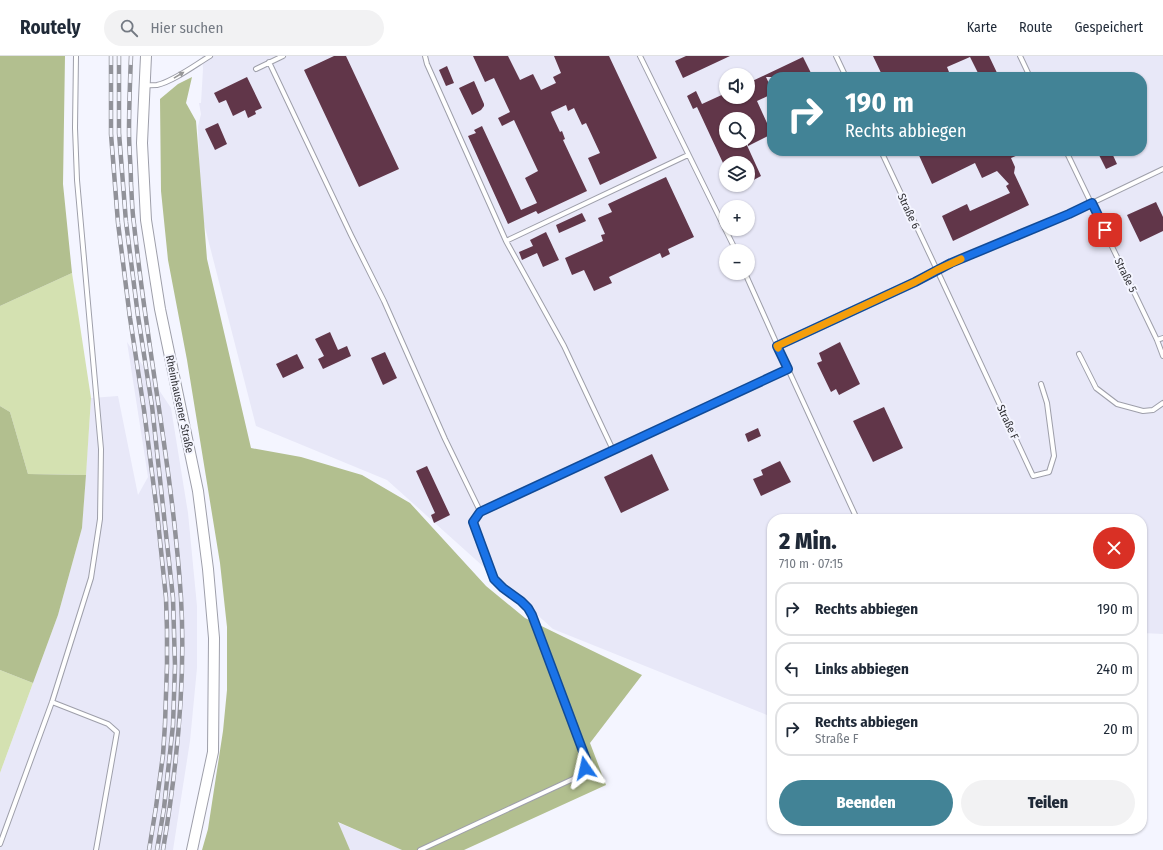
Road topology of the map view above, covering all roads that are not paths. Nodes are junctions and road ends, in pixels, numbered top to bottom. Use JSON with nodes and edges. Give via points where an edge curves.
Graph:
{"nodes":[{"id":1,"x":76,"y":56,"type":"edge"},
{"id":2,"x":146,"y":56,"type":"edge"},
{"id":3,"x":210,"y":56,"type":"edge"},
{"id":4,"x":283,"y":56,"type":"edge"},
{"id":5,"x":425,"y":56,"type":"edge"},
{"id":6,"x":640,"y":56,"type":"edge"},
{"id":7,"x":836,"y":56,"type":"edge"},
{"id":8,"x":1020,"y":56,"type":"edge"},
{"id":9,"x":269,"y":62,"type":"junction"},
{"id":10,"x":256,"y":69,"type":"dead end"},
{"id":11,"x":844,"y":72,"type":"edge"},
{"id":12,"x":1028,"y":72,"type":"edge"},
{"id":13,"x":144,"y":86,"type":"junction"},
{"id":14,"x":688,"y":155,"type":"junction"},
{"id":15,"x":882,"y":156,"type":"edge"},
{"id":16,"x":1068,"y":156,"type":"edge"},
{"id":17,"x":1163,"y":169,"type":"edge"},
{"id":18,"x":1092,"y":203,"type":"junction"},
{"id":19,"x":506,"y":240,"type":"junction"},
{"id":20,"x":732,"y":244,"type":"edge"},
{"id":21,"x":937,"y":270,"type":"junction"},
{"id":22,"x":748,"y":280,"type":"edge"},
{"id":23,"x":1163,"y":338,"type":"edge"},
{"id":24,"x":1157,"y":340,"type":"junction"},
{"id":25,"x":777,"y":346,"type":"junction"},
{"id":26,"x":1079,"y":354,"type":"dead end"},
{"id":27,"x":1163,"y":356,"type":"edge"},
{"id":28,"x":788,"y":369,"type":"junction"},
{"id":29,"x":1041,"y":384,"type":"dead end"},
{"id":30,"x":1163,"y":403,"type":"edge"},
{"id":31,"x":612,"y":450,"type":"junction"},
{"id":32,"x":480,"y":512,"type":"junction"},
{"id":33,"x":855,"y":514,"type":"edge"},
{"id":34,"x":52,"y":702,"type":"junction"},
{"id":35,"x":0,"y":844,"type":"edge"},
{"id":36,"x":96,"y":850,"type":"edge"},
{"id":37,"x":192,"y":850,"type":"edge"},
{"id":38,"x":420,"y":850,"type":"edge"}],
"edges":[{"from":1,"to":34,"type":"lane","via":[[76,180],[101,450],[100,519],[91,578]]},
{"from":2,"to":13,"type":"street","name":"Rheinhausener Straße"},
{"from":13,"to":3,"type":"lane","one_way":true,"via":[[157,85],[172,79]]},
{"from":4,"to":9,"type":"lane"},
{"from":5,"to":19,"type":"lane"},
{"from":6,"to":14,"type":"lane"},
{"from":7,"to":11,"type":"lane"},
{"from":8,"to":12,"type":"lane"},
{"from":9,"to":10,"type":"lane"},
{"from":9,"to":32,"type":"lane","via":[[384,301]]},
{"from":13,"to":37,"type":"street","name":"Rheinhausener Straße","via":[[142,143],[146,220],[160,309],[198,491],[214,638],[213,752]]},
{"from":14,"to":19,"type":"lane"},
{"from":14,"to":20,"type":"lane"},
{"from":15,"to":21,"type":"lane","name":"Straße 6"},
{"from":16,"to":18,"type":"lane","name":"Straße 5"},
{"from":17,"to":18,"type":"lane"},
{"from":18,"to":21,"type":"lane"},
{"from":18,"to":24,"type":"lane","name":"Straße 5"},
{"from":19,"to":31,"type":"lane","via":[[564,346]]},
{"from":21,"to":25,"type":"lane"},
{"from":21,"to":29,"type":"lane","name":"Straße F","via":[[1033,476],[1049,472],[1054,456],[1047,403]]},
{"from":22,"to":25,"type":"lane"},
{"from":23,"to":24,"type":"lane"},
{"from":24,"to":27,"type":"lane","name":"Straße 5"},
{"from":25,"to":28,"type":"lane"},
{"from":26,"to":30,"type":"lane","via":[[1096,388],[1117,404],[1143,411],[1153,410]]},
{"from":28,"to":31,"type":"lane"},
{"from":28,"to":33,"type":"lane"},
{"from":31,"to":32,"type":"lane"},
{"from":32,"to":38,"type":"lane","via":[[473,522],[494,579],[521,601],[532,615],[587,762],[582,773],[573,779]]},
{"from":34,"to":35,"type":"lane"},
{"from":34,"to":36,"type":"lane","via":[[108,724],[117,732]]}]}
